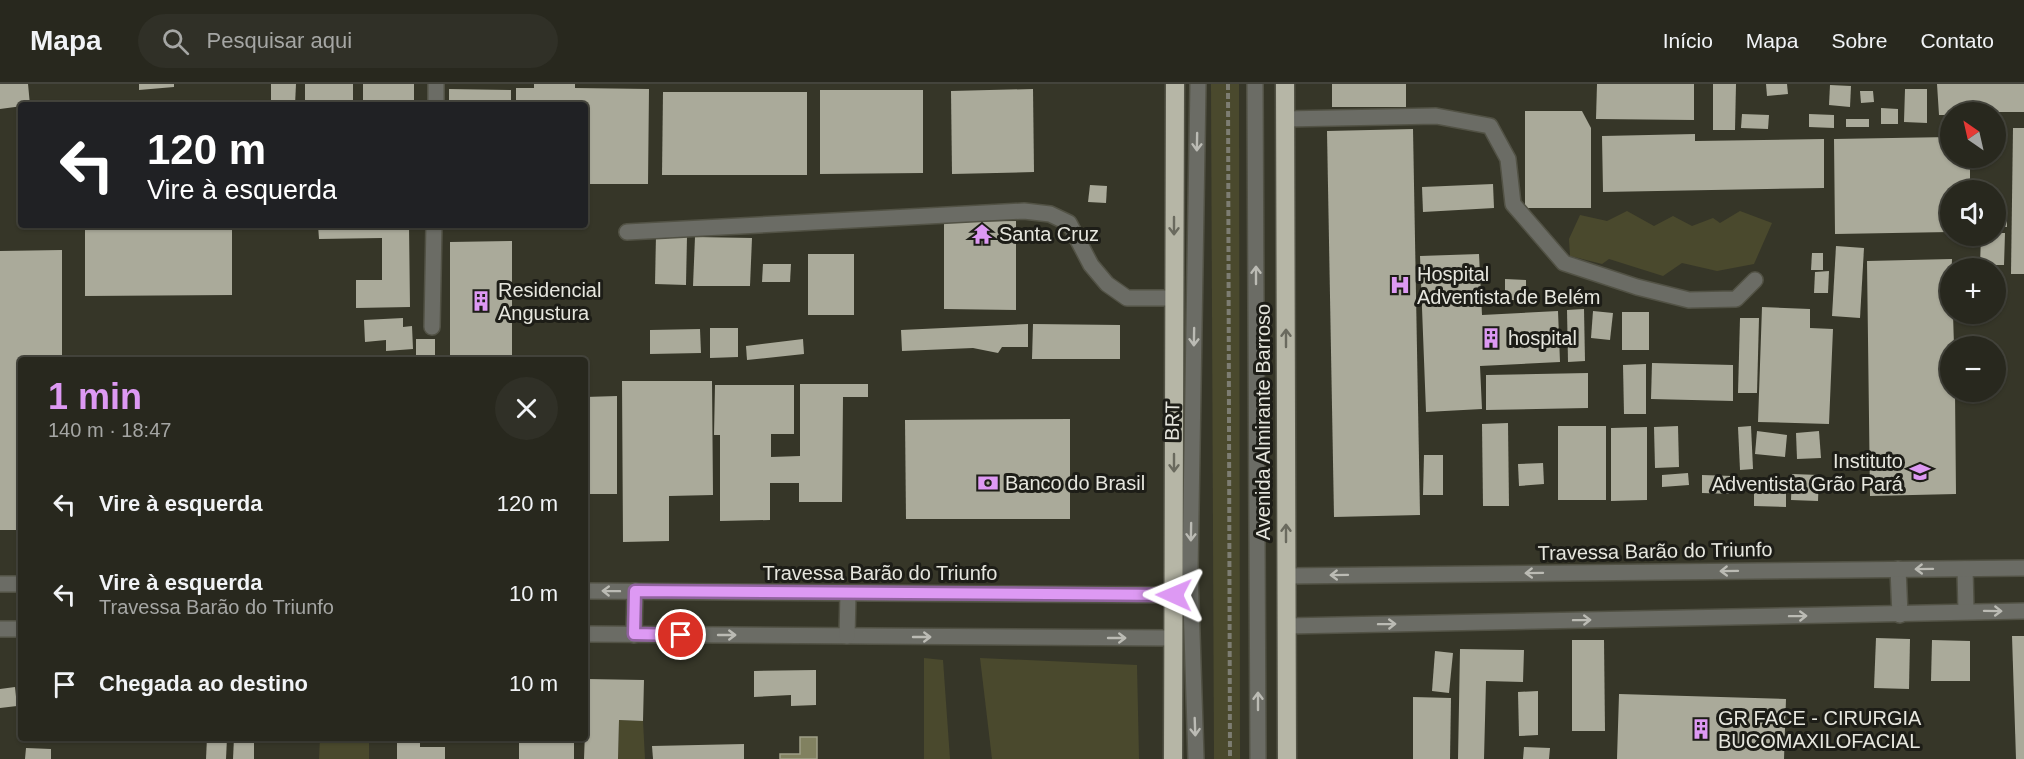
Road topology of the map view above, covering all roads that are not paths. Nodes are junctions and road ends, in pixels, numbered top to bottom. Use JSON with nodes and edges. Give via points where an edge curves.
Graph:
{"nodes":[{"id":1,"x":436,"y":84,"type":"edge"},
{"id":2,"x":1175,"y":84,"type":"edge"},
{"id":3,"x":1198,"y":84,"type":"edge"},
{"id":4,"x":1255,"y":84,"type":"edge"},
{"id":5,"x":1285,"y":84,"type":"edge"},
{"id":6,"x":436,"y":102,"type":"edge"},
{"id":7,"x":1285,"y":119,"type":"junction"},
{"id":8,"x":434,"y":228,"type":"edge"},
{"id":9,"x":627,"y":232,"type":"dead end"},
{"id":10,"x":1755,"y":280,"type":"dead end"},
{"id":11,"x":1174,"y":298,"type":"junction"},
{"id":12,"x":432,"y":327,"type":"dead end"},
{"id":13,"x":2024,"y":568,"type":"edge"},
{"id":14,"x":1898,"y":569,"type":"junction"},
{"id":15,"x":1965,"y":569,"type":"junction"},
{"id":16,"x":1286,"y":576,"type":"junction"},
{"id":17,"x":0,"y":584,"type":"edge"},
{"id":18,"x":18,"y":584,"type":"edge"},
{"id":19,"x":588,"y":591,"type":"edge"},
{"id":20,"x":635,"y":591,"type":"junction"},
{"id":21,"x":848,"y":594,"type":"junction"},
{"id":22,"x":1174,"y":595,"type":"junction"},
{"id":23,"x":1966,"y":610,"type":"junction"},
{"id":24,"x":2024,"y":611,"type":"edge"},
{"id":25,"x":1900,"y":615,"type":"junction"},
{"id":26,"x":1287,"y":626,"type":"junction"},
{"id":27,"x":0,"y":629,"type":"edge"},
{"id":28,"x":18,"y":629,"type":"edge"},
{"id":29,"x":588,"y":634,"type":"edge"},
{"id":30,"x":634,"y":634,"type":"junction"},
{"id":31,"x":847,"y":636,"type":"junction"},
{"id":32,"x":1174,"y":638,"type":"junction"},
{"id":33,"x":1173,"y":759,"type":"edge"},
{"id":34,"x":1196,"y":759,"type":"edge"},
{"id":35,"x":1258,"y":759,"type":"edge"},
{"id":36,"x":1287,"y":759,"type":"edge"}],
"edges":[{"from":1,"to":6,"type":"street"},
{"from":2,"to":11,"type":"highway","one_way":true},
{"from":3,"to":34,"type":"street","name":"BRT","one_way":true,"via":[[1190,571]]},
{"from":35,"to":4,"type":"street","one_way":true},
{"from":5,"to":7,"type":"highway","name":"Avenida Almirante Barroso"},
{"from":7,"to":10,"type":"street","via":[[1436,116],[1490,126],[1508,159],[1513,204],[1564,263],[1689,300],[1736,299]]},
{"from":16,"to":7,"type":"highway","name":"Avenida Almirante Barroso","one_way":true},
{"from":8,"to":12,"type":"street"},
{"from":9,"to":11,"type":"street","via":[[1024,211],[1050,214],[1069,224],[1091,265],[1107,284],[1127,298]]},
{"from":11,"to":22,"type":"highway","one_way":true},
{"from":13,"to":15,"type":"street","name":"Travessa Barão do Triunfo"},
{"from":15,"to":14,"type":"street","name":"Travessa Barão do Triunfo","one_way":true},
{"from":14,"to":16,"type":"street","name":"Travessa Barão do Triunfo","one_way":true},
{"from":14,"to":25,"type":"street"},
{"from":15,"to":23,"type":"street"},
{"from":16,"to":26,"type":"highway","name":"Avenida Almirante Barroso"},
{"from":17,"to":18,"type":"street"},
{"from":20,"to":19,"type":"street","name":"Travessa Barão do Triunfo","one_way":true},
{"from":20,"to":21,"type":"street","name":"Travessa Barão do Triunfo"},
{"from":20,"to":30,"type":"street"},
{"from":21,"to":22,"type":"street","name":"Travessa Barão do Triunfo"},
{"from":21,"to":31,"type":"street"},
{"from":22,"to":32,"type":"highway"},
{"from":23,"to":24,"type":"street","one_way":true},
{"from":23,"to":25,"type":"street"},
{"from":26,"to":25,"type":"street","one_way":true},
{"from":26,"to":36,"type":"highway","name":"Avenida Almirante Barroso"},
{"from":27,"to":28,"type":"street"},
{"from":29,"to":30,"type":"street"},
{"from":30,"to":31,"type":"street","one_way":true},
{"from":31,"to":32,"type":"street","one_way":true},
{"from":32,"to":33,"type":"highway"}]}
